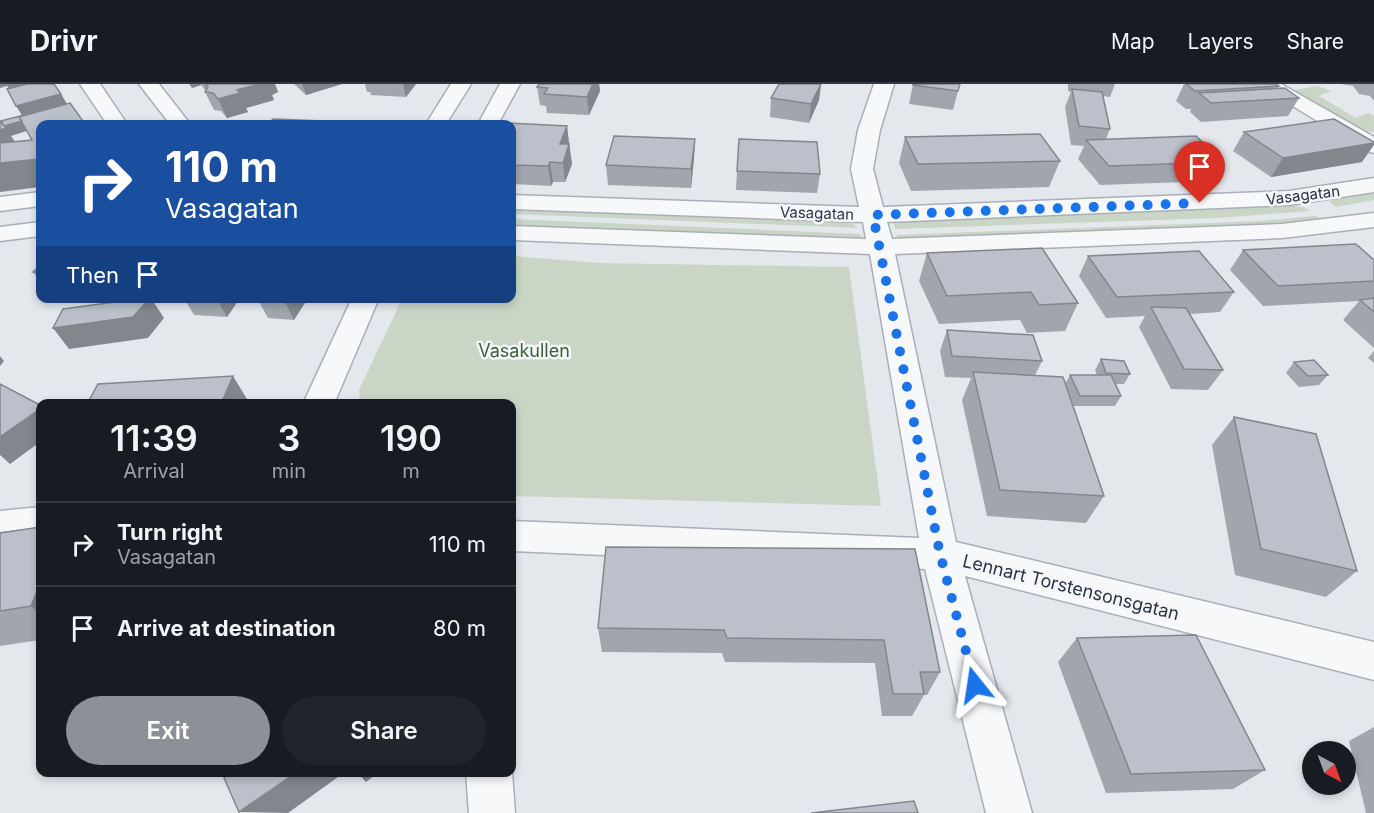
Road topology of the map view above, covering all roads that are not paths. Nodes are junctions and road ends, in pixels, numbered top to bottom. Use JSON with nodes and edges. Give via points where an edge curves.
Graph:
{"nodes":[{"id":1,"x":90,"y":84,"type":"edge"},
{"id":2,"x":149,"y":84,"type":"edge"},
{"id":3,"x":461,"y":84,"type":"edge"},
{"id":4,"x":510,"y":84,"type":"edge"},
{"id":5,"x":884,"y":84,"type":"edge"},
{"id":6,"x":1267,"y":84,"type":"edge"},
{"id":7,"x":114,"y":120,"type":"edge"},
{"id":8,"x":177,"y":120,"type":"edge"},
{"id":9,"x":438,"y":120,"type":"edge"},
{"id":10,"x":490,"y":120,"type":"edge"},
{"id":11,"x":1374,"y":146,"type":"edge"},
{"id":12,"x":1374,"y":185,"type":"edge"},
{"id":13,"x":1310,"y":195,"type":"junction"},
{"id":14,"x":36,"y":200,"type":"edge"},
{"id":15,"x":516,"y":202,"type":"edge"},
{"id":16,"x":0,"y":204,"type":"edge"},
{"id":17,"x":873,"y":215,"type":"junction"},
{"id":18,"x":1374,"y":220,"type":"edge"},
{"id":19,"x":1349,"y":225,"type":"junction"},
{"id":20,"x":36,"y":230,"type":"edge"},
{"id":21,"x":516,"y":233,"type":"edge"},
{"id":22,"x":0,"y":234,"type":"edge"},
{"id":23,"x":1374,"y":244,"type":"edge"},
{"id":24,"x":881,"y":247,"type":"junction"},
{"id":25,"x":364,"y":303,"type":"edge"},
{"id":26,"x":320,"y":399,"type":"edge"},
{"id":27,"x":36,"y":522,"type":"edge"},
{"id":28,"x":0,"y":526,"type":"edge"},
{"id":29,"x":516,"y":536,"type":"edge"},
{"id":30,"x":940,"y":554,"type":"junction"},
{"id":31,"x":1374,"y":662,"type":"edge"},
{"id":32,"x":489,"y":777,"type":"edge"},
{"id":33,"x":492,"y":813,"type":"edge"},
{"id":34,"x":1009,"y":813,"type":"edge"}],
"edges":[{"from":1,"to":7,"type":"street"},
{"from":2,"to":8,"type":"street"},
{"from":3,"to":9,"type":"street"},
{"from":4,"to":10,"type":"street"},
{"from":5,"to":17,"type":"street","via":[[862,169]]},
{"from":6,"to":11,"type":"street"},
{"from":12,"to":13,"type":"street","name":"Vasagatan"},
{"from":13,"to":17,"type":"street","name":"Vasagatan"},
{"from":13,"to":19,"type":"street"},
{"from":14,"to":16,"type":"street"},
{"from":15,"to":17,"type":"street","name":"Vasagatan"},
{"from":17,"to":24,"type":"street"},
{"from":18,"to":19,"type":"street","name":"Vasagatan"},
{"from":19,"to":23,"type":"street"},
{"from":19,"to":24,"type":"street","name":"Vasagatan"},
{"from":20,"to":22,"type":"street"},
{"from":21,"to":24,"type":"street","name":"Vasagatan"},
{"from":24,"to":30,"type":"street"},
{"from":25,"to":26,"type":"street"},
{"from":27,"to":28,"type":"street"},
{"from":29,"to":30,"type":"street","name":"Lennart Torstensonsgatan"},
{"from":30,"to":31,"type":"street","name":"Lennart Torstensonsgatan"},
{"from":30,"to":34,"type":"street"},
{"from":32,"to":33,"type":"street"}]}
